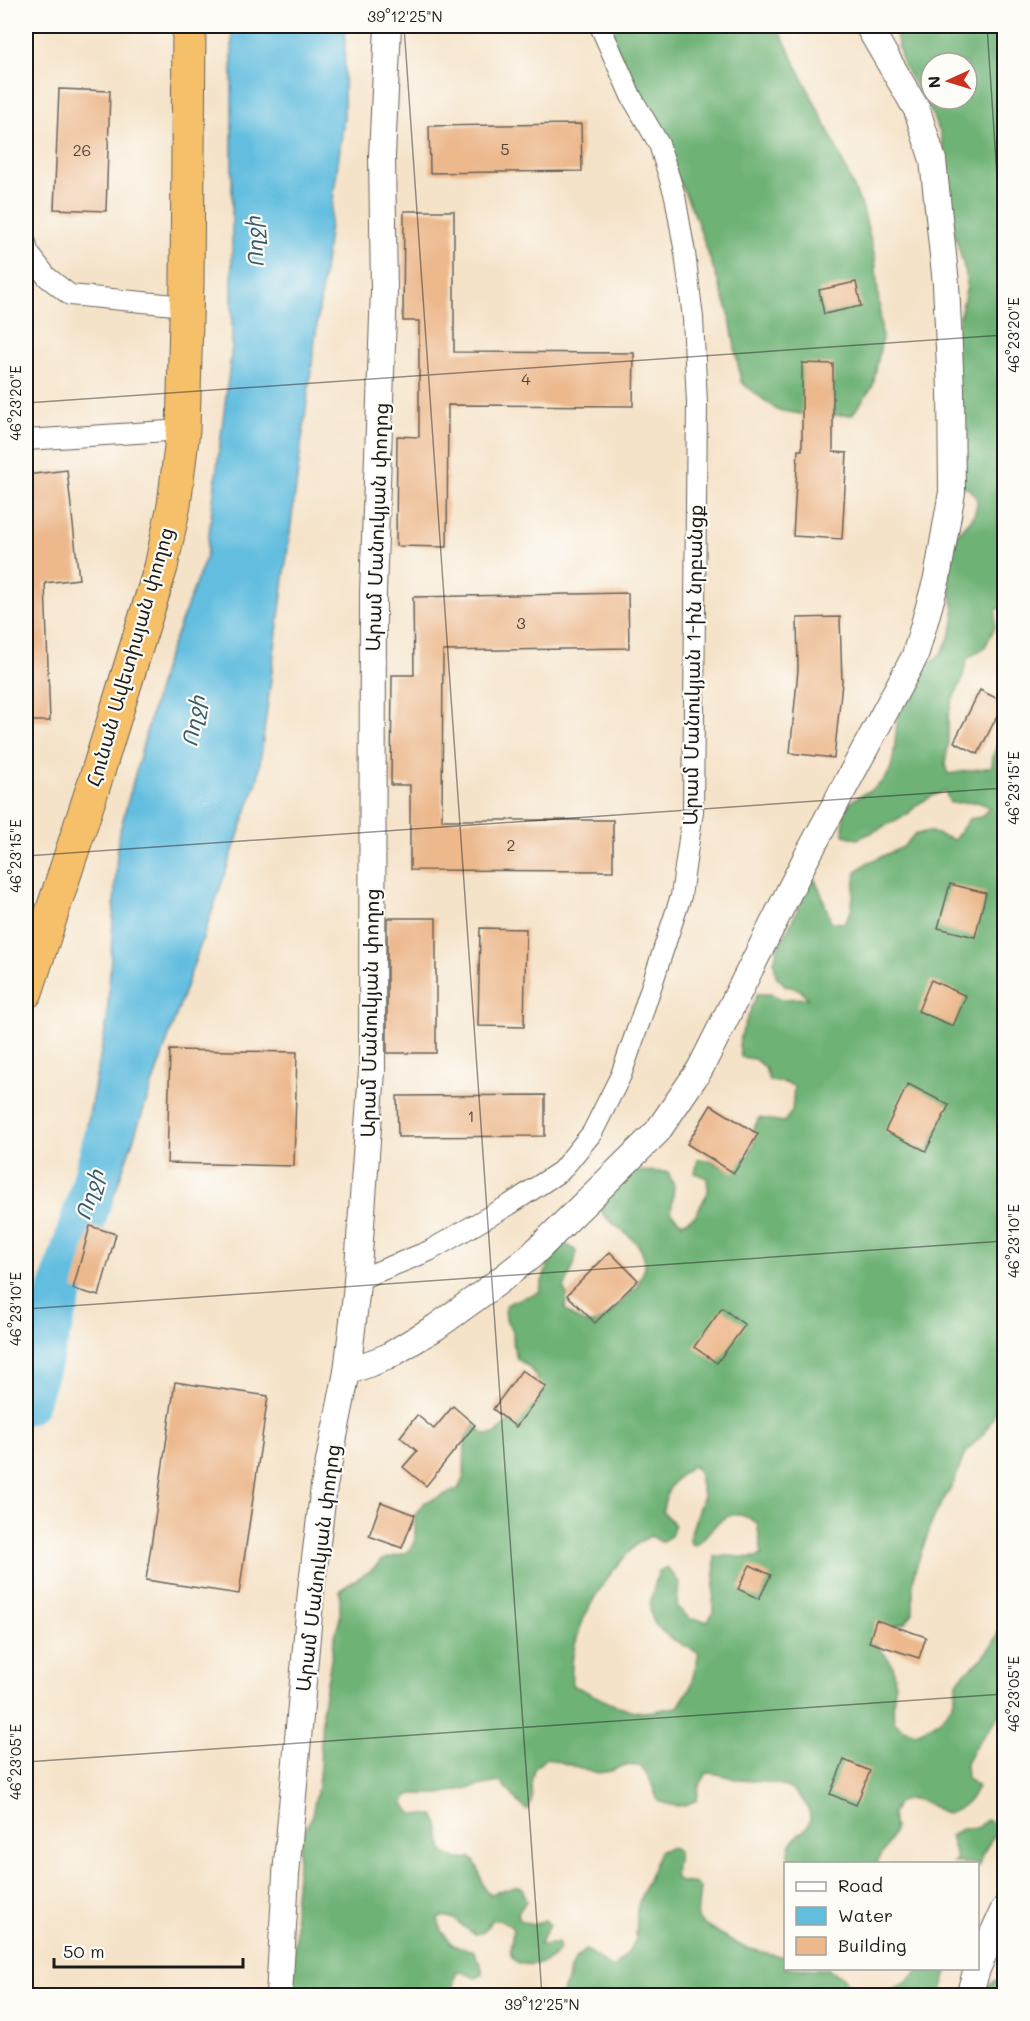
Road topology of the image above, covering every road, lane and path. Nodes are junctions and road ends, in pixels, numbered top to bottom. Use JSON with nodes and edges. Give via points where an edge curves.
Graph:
{"nodes":[{"id":1,"x":189,"y":26,"type":"edge"},
{"id":2,"x":388,"y":26,"type":"edge"},
{"id":3,"x":600,"y":26,"type":"edge"},
{"id":4,"x":868,"y":26,"type":"edge"},
{"id":5,"x":26,"y":243,"type":"edge"},
{"id":6,"x":185,"y":306,"type":"junction"},
{"id":7,"x":183,"y":430,"type":"junction"},
{"id":8,"x":26,"y":440,"type":"edge"},
{"id":9,"x":26,"y":992,"type":"edge"},
{"id":10,"x":357,"y":1280,"type":"junction"},
{"id":11,"x":347,"y":1372,"type":"junction"},
{"id":12,"x":1005,"y":1909,"type":"edge"},
{"id":13,"x":979,"y":1966,"type":"edge"},
{"id":14,"x":977,"y":1970,"type":"edge"},
{"id":15,"x":279,"y":1995,"type":"edge"},
{"id":16,"x":969,"y":1995,"type":"edge"}],
"edges":[{"from":1,"to":6,"type":"highway","name":"Հունան Ավետիսյան փողոց"},
{"from":2,"to":10,"type":"street","name":"Արամ Մանուկյան փողոց","via":[[373,592],[372,1071]]},
{"from":3,"to":10,"type":"street","name":"Արամ Մանուկյան 1-ին նրբանցք","via":[[631,96],[659,144],[675,196],[693,318],[697,403],[693,811],[681,896],[621,1075],[592,1133],[561,1172],[429,1251]]},
{"from":4,"to":11,"type":"street","via":[[917,110],[933,160],[946,284],[952,492],[938,578],[915,656],[804,862],[700,1070],[657,1132],[531,1256],[494,1285],[387,1357]]},
{"from":5,"to":6,"type":"street","via":[[28,252],[47,277],[70,295]]},
{"from":6,"to":7,"type":"highway","name":"Հունան Ավետիսյան փողոց"},
{"from":7,"to":8,"type":"street"},
{"from":7,"to":9,"type":"highway","name":"Հունան Ավետիսյան փողոց","via":[[174,505],[161,567]]},
{"from":10,"to":11,"type":"street","name":"Արամ Մանուկյան փողոց"},
{"from":11,"to":15,"type":"street","name":"Արամ Մանուկյան փողոց","via":[[324,1486],[311,1591]]},
{"from":12,"to":13,"type":"street"},
{"from":14,"to":16,"type":"street"}]}
